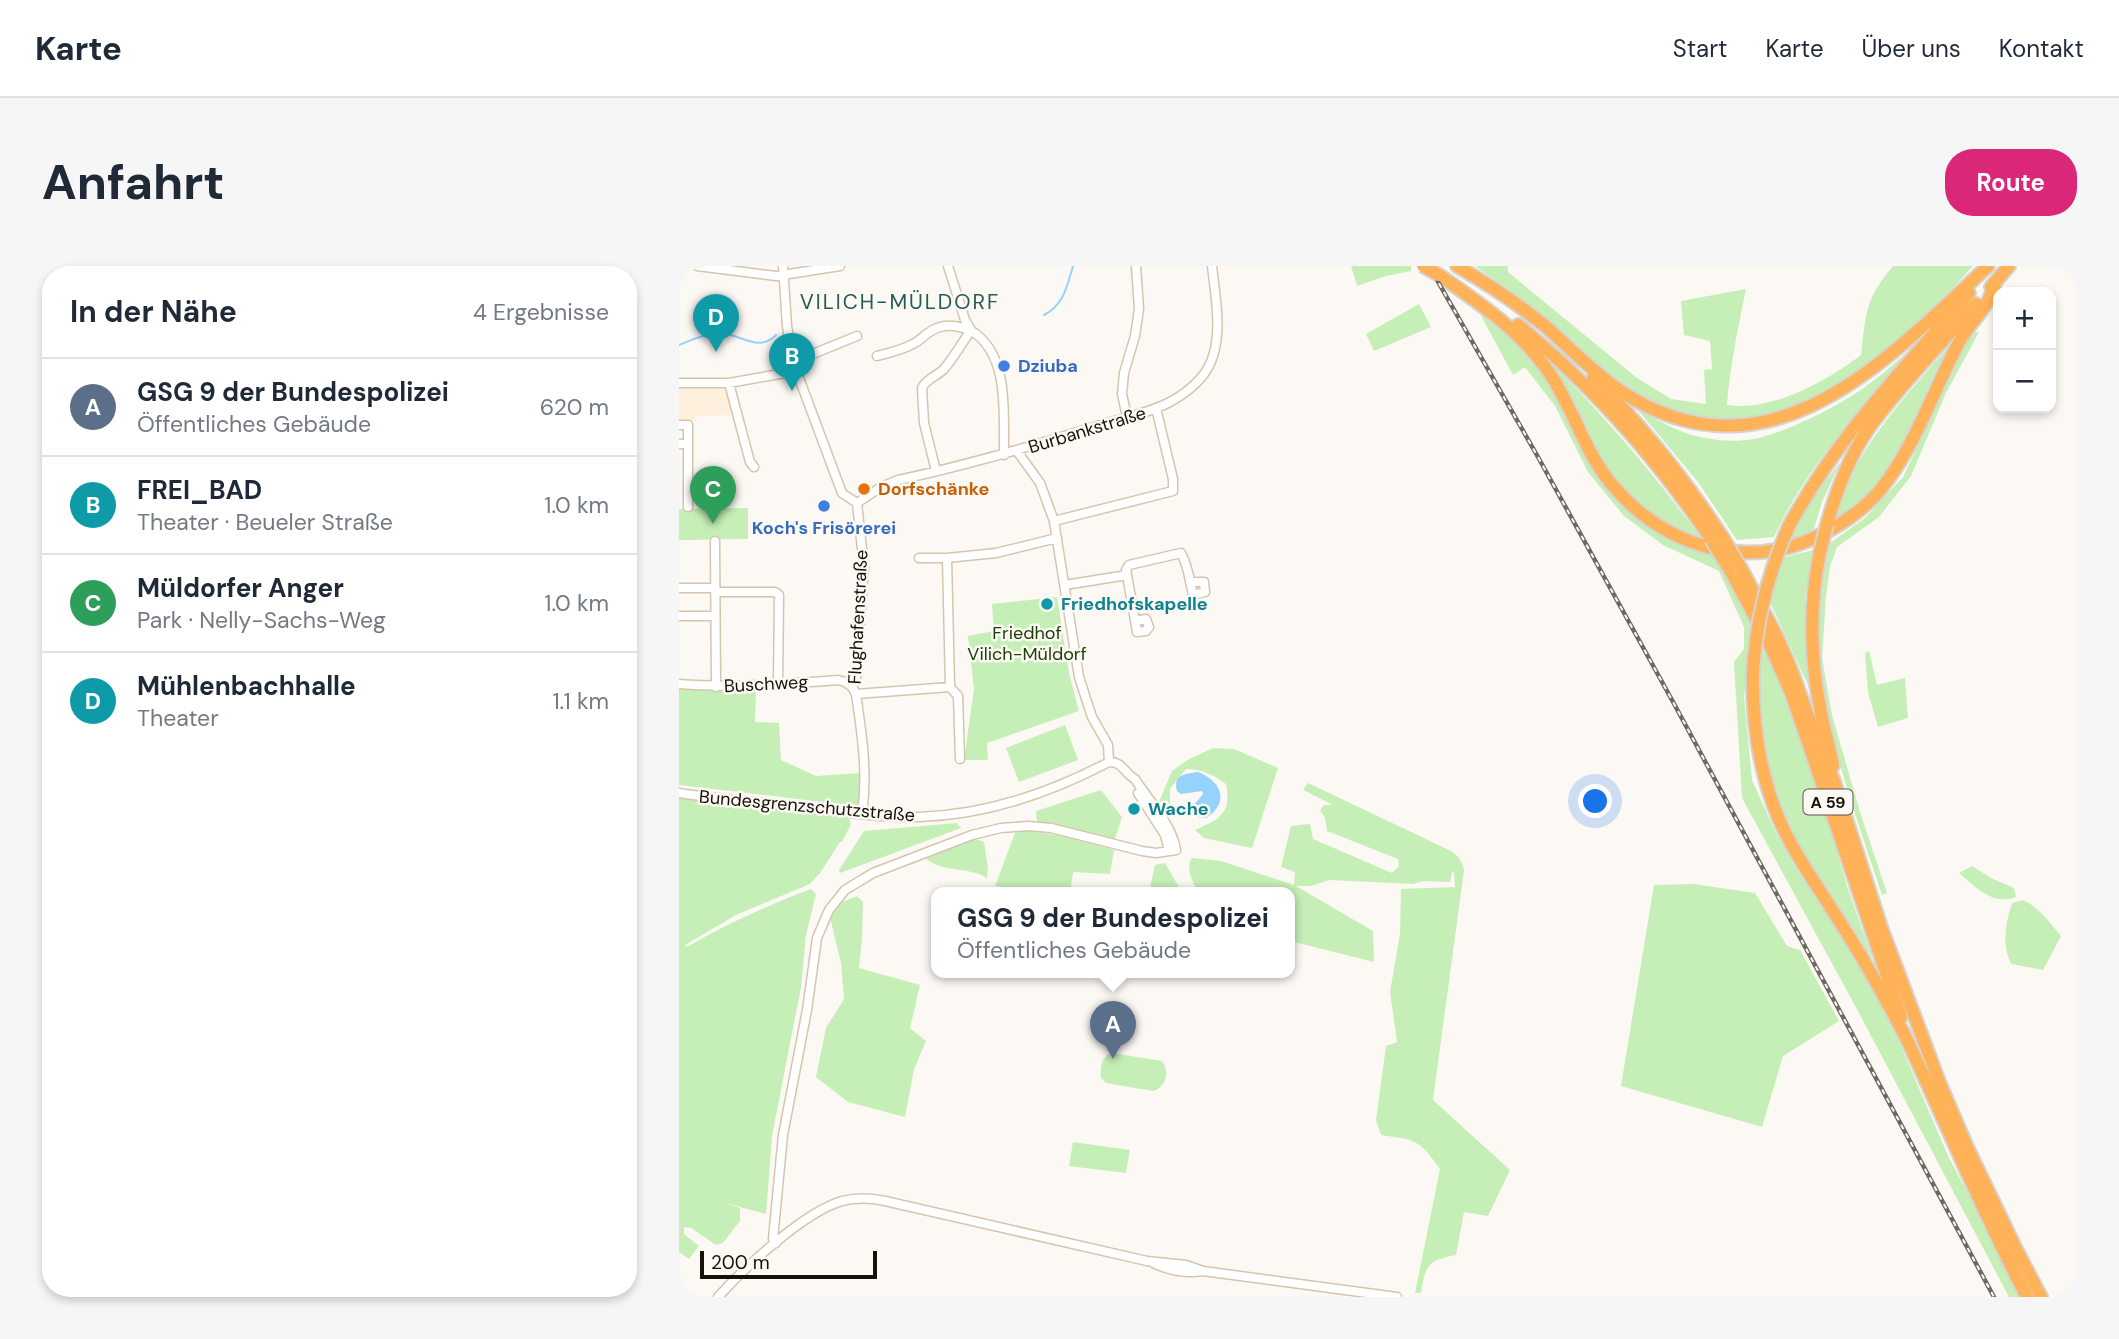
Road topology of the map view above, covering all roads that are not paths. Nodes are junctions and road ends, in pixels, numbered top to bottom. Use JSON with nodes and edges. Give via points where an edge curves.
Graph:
{"nodes":[{"id":1,"x":697,"y":266,"type":"edge"},
{"id":2,"x":840,"y":266,"type":"edge"},
{"id":3,"x":948,"y":266,"type":"edge"},
{"id":4,"x":1136,"y":266,"type":"edge"},
{"id":5,"x":1212,"y":266,"type":"edge"},
{"id":6,"x":1423,"y":266,"type":"edge"},
{"id":7,"x":1458,"y":266,"type":"edge"},
{"id":8,"x":1990,"y":266,"type":"edge"},
{"id":9,"x":2009,"y":266,"type":"edge"},
{"id":10,"x":783,"y":270,"type":"edge"},
{"id":11,"x":1446,"y":276,"type":"edge"},
{"id":12,"x":1996,"y":281,"type":"junction"},
{"id":13,"x":971,"y":330,"type":"junction"},
{"id":14,"x":856,"y":336,"type":"dead end"},
{"id":15,"x":877,"y":356,"type":"dead end"},
{"id":16,"x":793,"y":362,"type":"junction"},
{"id":17,"x":796,"y":372,"type":"junction"},
{"id":18,"x":679,"y":383,"type":"edge"},
{"id":19,"x":729,"y":383,"type":"junction"},
{"id":20,"x":1156,"y":408,"type":"junction"},
{"id":21,"x":1127,"y":417,"type":"junction"},
{"id":22,"x":679,"y":425,"type":"edge"},
{"id":23,"x":683,"y":444,"type":"edge"},
{"id":24,"x":1017,"y":452,"type":"junction"},
{"id":25,"x":1004,"y":455,"type":"junction"},
{"id":26,"x":754,"y":467,"type":"dead end"},
{"id":27,"x":936,"y":471,"type":"junction"},
{"id":28,"x":684,"y":482,"type":"edge"},
{"id":29,"x":857,"y":503,"type":"junction"},
{"id":30,"x":688,"y":508,"type":"dead end"},
{"id":31,"x":1054,"y":521,"type":"junction"},
{"id":32,"x":1057,"y":538,"type":"junction"},
{"id":33,"x":1717,"y":539,"type":"junction"},
{"id":34,"x":715,"y":541,"type":"dead end"},
{"id":35,"x":919,"y":558,"type":"dead end"},
{"id":36,"x":947,"y":558,"type":"junction"},
{"id":37,"x":1736,"y":570,"type":"junction"},
{"id":38,"x":1126,"y":575,"type":"junction"},
{"id":39,"x":1190,"y":582,"type":"dead end"},
{"id":40,"x":1065,"y":585,"type":"junction"},
{"id":41,"x":679,"y":588,"type":"edge"},
{"id":42,"x":715,"y":590,"type":"junction"},
{"id":43,"x":679,"y":616,"type":"edge"},
{"id":44,"x":715,"y":616,"type":"junction"},
{"id":45,"x":1135,"y":621,"type":"dead end"},
{"id":46,"x":679,"y":684,"type":"edge"},
{"id":47,"x":778,"y":685,"type":"junction"},
{"id":48,"x":716,"y":687,"type":"junction"},
{"id":49,"x":950,"y":687,"type":"junction"},
{"id":50,"x":854,"y":691,"type":"junction"},
{"id":51,"x":960,"y":759,"type":"dead end"},
{"id":52,"x":1109,"y":762,"type":"junction"},
{"id":53,"x":1834,"y":780,"type":"junction"},
{"id":54,"x":679,"y":793,"type":"edge"},
{"id":55,"x":862,"y":814,"type":"junction"},
{"id":56,"x":1907,"y":1041,"type":"junction"},
{"id":57,"x":775,"y":1220,"type":"junction"},
{"id":58,"x":794,"y":1229,"type":"junction"},
{"id":59,"x":776,"y":1243,"type":"junction"},
{"id":60,"x":718,"y":1297,"type":"edge"},
{"id":61,"x":1397,"y":1297,"type":"edge"},
{"id":62,"x":2027,"y":1297,"type":"edge"},
{"id":63,"x":2041,"y":1297,"type":"edge"}],
"edges":[{"from":1,"to":10,"type":"street","via":[[776,276]]},
{"from":2,"to":10,"type":"street"},
{"from":3,"to":13,"type":"street"},
{"from":4,"to":21,"type":"street","via":[[1139,309],[1122,394]]},
{"from":5,"to":20,"type":"street","name":"Burbankstraße","via":[[1217,332],[1213,357],[1193,387]]},
{"from":6,"to":11,"type":"highway","bridge":true},
{"from":7,"to":8,"type":"highway","via":[[1526,311],[1620,391],[1666,415],[1730,425],[1765,423],[1826,399],[1877,364]]},
{"from":7,"to":33,"type":"highway","number":"A 59","via":[[1538,327],[1608,392],[1671,464]]},
{"from":8,"to":56,"type":"highway","bridge":true,"via":[[1846,436],[1789,526],[1761,606],[1753,671],[1759,752],[1777,814],[1798,858],[1856,948]]},
{"from":9,"to":12,"type":"highway"},
{"from":10,"to":16,"type":"street"},
{"from":11,"to":12,"type":"highway","via":[[1539,358],[1599,466],[1628,502],[1679,537],[1718,550],[1752,552],[1814,539],[1843,523],[1879,492],[1906,453],[1959,341]]},
{"from":11,"to":33,"type":"highway","number":"A 59","via":[[1534,338],[1604,403]]},
{"from":12,"to":53,"type":"highway","bridge":true,"via":[[1873,422],[1844,474],[1827,524],[1812,597],[1811,634]]},
{"from":13,"to":15,"type":"street","via":[[942,326],[913,345]]},
{"from":13,"to":25,"type":"street","via":[[995,355]]},
{"from":13,"to":27,"type":"street","via":[[949,362],[922,388],[924,424]]},
{"from":14,"to":16,"type":"street"},
{"from":16,"to":17,"type":"street"},
{"from":17,"to":19,"type":"street"},
{"from":17,"to":29,"type":"street","via":[[842,493]]},
{"from":18,"to":19,"type":"street"},
{"from":19,"to":26,"type":"street"},
{"from":20,"to":21,"type":"street","name":"Burbankstraße"},
{"from":20,"to":31,"type":"street","via":[[1173,491]]},
{"from":21,"to":24,"type":"street","name":"Burbankstraße"},
{"from":22,"to":23,"type":"street","via":[[688,425]]},
{"from":23,"to":28,"type":"street"},
{"from":24,"to":25,"type":"street","name":"Burbankstraße"},
{"from":24,"to":31,"type":"street","via":[[1041,483]]},
{"from":25,"to":27,"type":"street","name":"Burbankstraße"},
{"from":27,"to":29,"type":"street","name":"Burbankstraße","via":[[898,480]]},
{"from":28,"to":30,"type":"street"},
{"from":29,"to":50,"type":"street","name":"Flughafenstraße","via":[[864,567]]},
{"from":31,"to":32,"type":"street"},
{"from":32,"to":36,"type":"street","via":[[996,553]]},
{"from":32,"to":40,"type":"street"},
{"from":33,"to":37,"type":"highway","number":"A 59","bridge":true},
{"from":34,"to":42,"type":"street"},
{"from":35,"to":36,"type":"street"},
{"from":36,"to":49,"type":"street"},
{"from":37,"to":53,"type":"highway","number":"A 59","via":[[1787,658]]},
{"from":37,"to":56,"type":"highway","number":"A 59","via":[[1792,695]]},
{"from":38,"to":39,"type":"street","via":[[1129,565],[1181,553]]},
{"from":38,"to":40,"type":"street"},
{"from":38,"to":45,"type":"street"},
{"from":40,"to":52,"type":"street","via":[[1079,677],[1092,717],[1108,745]]},
{"from":41,"to":42,"type":"street"},
{"from":42,"to":44,"type":"street"},
{"from":42,"to":47,"type":"street","via":[[779,595]]},
{"from":43,"to":44,"type":"street"},
{"from":44,"to":48,"type":"street"},
{"from":46,"to":48,"type":"street","name":"Buschweg"},
{"from":47,"to":48,"type":"street","name":"Buschweg"},
{"from":47,"to":50,"type":"street","name":"Buschweg","via":[[838,681]]},
{"from":49,"to":50,"type":"street","name":"Buschweg"},
{"from":49,"to":51,"type":"street","via":[[958,696]]},
{"from":50,"to":55,"type":"street","name":"Flughafenstraße","via":[[865,756]]},
{"from":52,"to":55,"type":"street","name":"Bundesgrenzschutzstraße","via":[[1066,783],[998,806],[920,817]]},
{"from":52,"to":57,"type":"street","via":[[1118,763],[1135,779],[1173,851],[1142,851],[1051,828],[1001,828],[873,873],[845,890],[829,910],[817,939],[784,1124]]},
{"from":53,"to":63,"type":"highway","number":"A 59","via":[[1881,927],[1940,1084]]},
{"from":54,"to":55,"type":"street","name":"Bundesgrenzschutzstraße"},
{"from":56,"to":62,"type":"highway","number":"A 59"},
{"from":57,"to":58,"type":"street","via":[[781,1227]]},
{"from":57,"to":59,"type":"street"},
{"from":58,"to":59,"type":"street"},
{"from":58,"to":61,"type":"street","via":[[843,1201],[877,1199],[1147,1261]]},
{"from":59,"to":60,"type":"street"}]}
